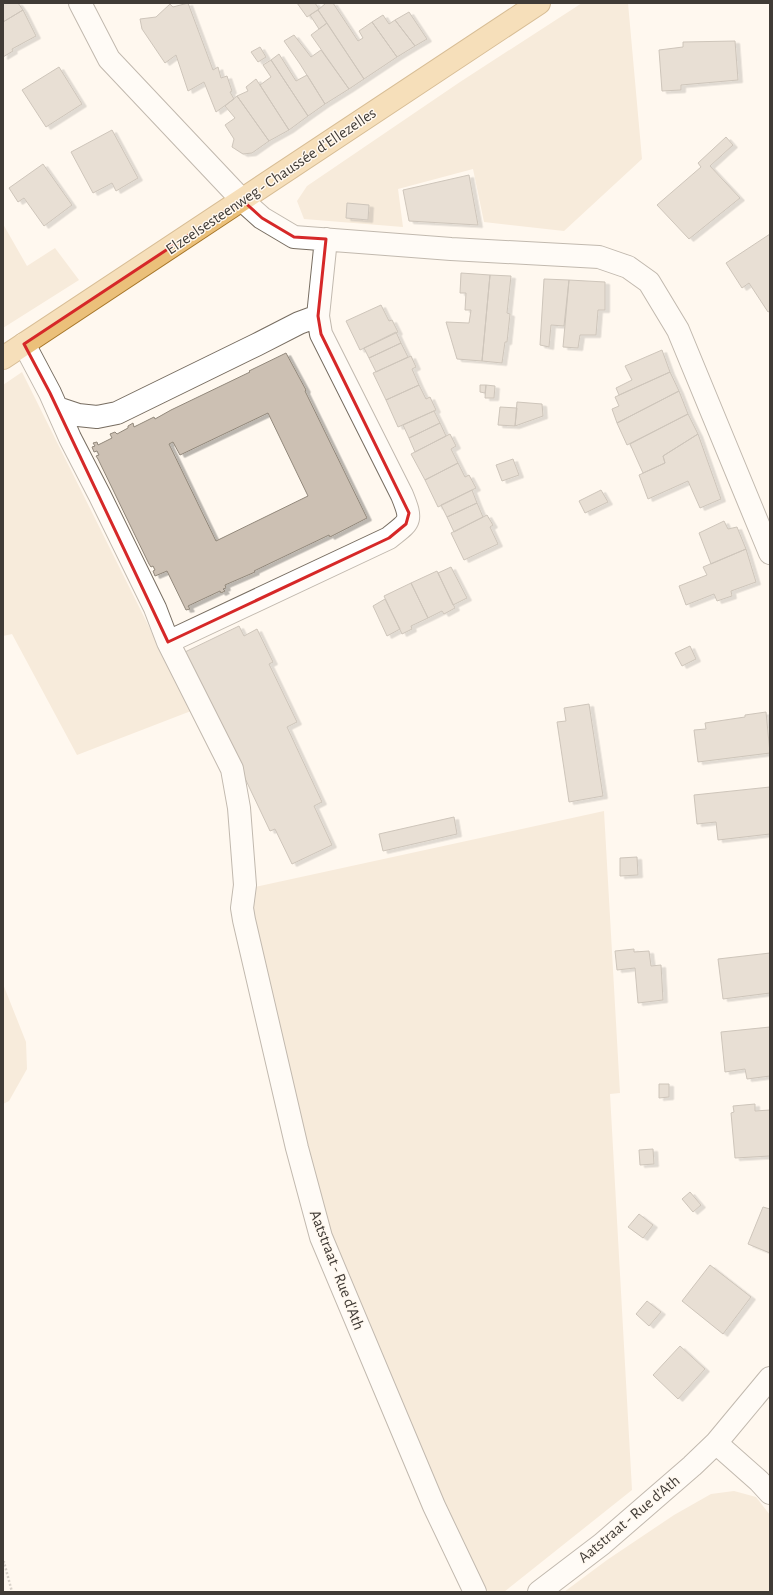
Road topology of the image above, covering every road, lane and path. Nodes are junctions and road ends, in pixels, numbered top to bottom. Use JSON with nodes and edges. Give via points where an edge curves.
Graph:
{"nodes":[{"id":1,"x":80,"y":3,"type":"edge"},
{"id":2,"x":539,"y":3,"type":"edge"},
{"id":3,"x":242,"y":200,"type":"junction"},
{"id":4,"x":326,"y":239,"type":"junction"},
{"id":5,"x":318,"y":316,"type":"junction"},
{"id":6,"x":24,"y":344,"type":"junction"},
{"id":7,"x":3,"y":358,"type":"edge"},
{"id":8,"x":57,"y":408,"type":"junction"},
{"id":9,"x":770,"y":553,"type":"edge"},
{"id":10,"x":168,"y":642,"type":"junction"},
{"id":11,"x":770,"y":1378,"type":"edge"},
{"id":12,"x":716,"y":1443,"type":"junction"},
{"id":13,"x":770,"y":1493,"type":"edge"},
{"id":14,"x":3,"y":1563,"type":"edge"},
{"id":15,"x":12,"y":1592,"type":"edge"},
{"id":16,"x":475,"y":1592,"type":"edge"},
{"id":17,"x":539,"y":1592,"type":"edge"}],
"edges":[{"from":1,"to":3,"type":"street","via":[[109,59]]},
{"from":2,"to":3,"type":"main road","name":"Elzeelsesteenweg - Chaussée d'Ellezelles"},
{"from":3,"to":4,"type":"street","via":[[262,218],[294,237]]},
{"from":3,"to":6,"type":"main road","name":"Elzeelsesteenweg - Chaussée d'Ellezelles"},
{"from":4,"to":5,"type":"street"},
{"from":4,"to":9,"type":"street","via":[[599,257],[628,267],[649,282],[678,330]]},
{"from":5,"to":8,"type":"street","via":[[117,413],[97,417],[78,415]]},
{"from":5,"to":10,"type":"street","via":[[321,334],[402,495],[409,513],[406,524],[389,538]]},
{"from":6,"to":7,"type":"main road","name":"Elzeelsesteenweg - Chaussée d'Ellezelles"},
{"from":6,"to":8,"type":"street"},
{"from":8,"to":10,"type":"street","via":[[155,608]]},
{"from":10,"to":16,"type":"street","name":"Aatstraat - Rue d'Ath","via":[[232,769],[239,808],[245,885],[242,908],[297,1148],[321,1236],[434,1506]]},
{"from":11,"to":12,"type":"street","name":"Aatstraat - Rue d'Ath"},
{"from":12,"to":13,"type":"street"},
{"from":12,"to":17,"type":"street","name":"Aatstraat - Rue d'Ath","via":[[602,1544]]},
{"from":14,"to":15,"type":"path"}]}
